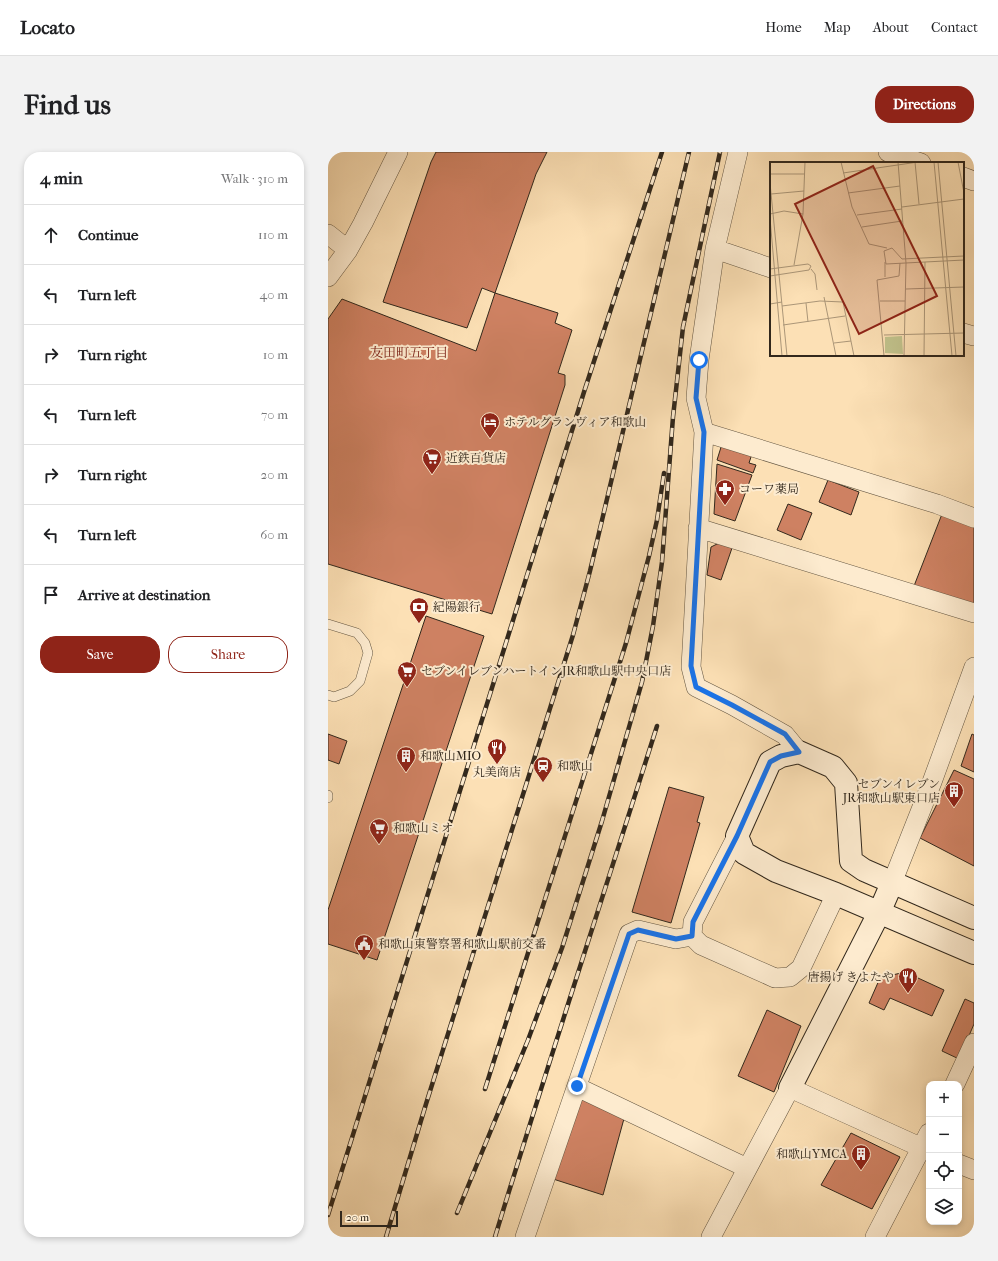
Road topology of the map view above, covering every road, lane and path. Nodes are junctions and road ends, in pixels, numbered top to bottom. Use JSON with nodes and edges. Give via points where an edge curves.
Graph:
{"nodes":[{"id":1,"x":398,"y":152,"type":"edge"},
{"id":2,"x":738,"y":152,"type":"edge"},
{"id":3,"x":888,"y":152,"type":"edge"},
{"id":4,"x":918,"y":162,"type":"edge"},
{"id":5,"x":964,"y":177,"type":"edge"},
{"id":6,"x":974,"y":181,"type":"edge"},
{"id":7,"x":328,"y":234,"type":"edge"},
{"id":8,"x":715,"y":249,"type":"junction"},
{"id":9,"x":348,"y":250,"type":"junction"},
{"id":10,"x":770,"y":268,"type":"edge"},
{"id":11,"x":328,"y":277,"type":"edge"},
{"id":12,"x":964,"y":332,"type":"edge"},
{"id":13,"x":974,"y":336,"type":"edge"},
{"id":14,"x":704,"y":432,"type":"junction"},
{"id":15,"x":974,"y":518,"type":"edge"},
{"id":16,"x":698,"y":528,"type":"junction"},
{"id":17,"x":974,"y":613,"type":"edge"},
{"id":18,"x":328,"y":624,"type":"edge"},
{"id":19,"x":974,"y":667,"type":"edge"},
{"id":20,"x":328,"y":695,"type":"edge"},
{"id":21,"x":799,"y":752,"type":"junction"},
{"id":22,"x":328,"y":795,"type":"edge"},
{"id":23,"x":328,"y":798,"type":"edge"},
{"id":24,"x":737,"y":836,"type":"junction"},
{"id":25,"x":892,"y":883,"type":"junction"},
{"id":26,"x":836,"y":894,"type":"junction"},
{"id":27,"x":879,"y":913,"type":"junction"},
{"id":28,"x":974,"y":918,"type":"edge"},
{"id":29,"x":692,"y":936,"type":"junction"},
{"id":30,"x":974,"y":953,"type":"edge"},
{"id":31,"x":974,"y":1043,"type":"edge"},
{"id":32,"x":957,"y":1081,"type":"edge"},
{"id":33,"x":577,"y":1086,"type":"junction"},
{"id":34,"x":790,"y":1088,"type":"junction"},
{"id":35,"x":926,"y":1144,"type":"edge"},
{"id":36,"x":962,"y":1165,"type":"edge"},
{"id":37,"x":747,"y":1168,"type":"junction"},
{"id":38,"x":974,"y":1170,"type":"edge"},
{"id":39,"x":525,"y":1237,"type":"edge"},
{"id":40,"x":711,"y":1237,"type":"edge"},
{"id":41,"x":875,"y":1237,"type":"edge"}],
"edges":[{"from":1,"to":9,"type":"street"},
{"from":2,"to":8,"type":"street"},
{"from":3,"to":4,"type":"street"},
{"from":5,"to":6,"type":"street"},
{"from":7,"to":9,"type":"street"},
{"from":8,"to":10,"type":"street"},
{"from":8,"to":14,"type":"street","via":[[696,398]]},
{"from":9,"to":11,"type":"street"},
{"from":12,"to":13,"type":"street"},
{"from":14,"to":15,"type":"street","via":[[937,504]]},
{"from":14,"to":16,"type":"street"},
{"from":16,"to":17,"type":"street"},
{"from":16,"to":21,"type":"street","via":[[691,666],[696,687],[785,734]]},
{"from":18,"to":20,"type":"lane","via":[[357,633],[365,643],[368,654],[360,681],[350,691],[334,697]]},
{"from":19,"to":25,"type":"street"},
{"from":21,"to":24,"type":"street","via":[[781,756],[770,762]]},
{"from":21,"to":25,"type":"street","via":[[833,767],[846,783],[851,861]]},
{"from":22,"to":23,"type":"lane"},
{"from":24,"to":26,"type":"street","via":[[744,853],[776,871]]},
{"from":24,"to":29,"type":"street","via":[[693,922]]},
{"from":25,"to":27,"type":"street"},
{"from":25,"to":28,"type":"street"},
{"from":26,"to":27,"type":"street"},
{"from":26,"to":29,"type":"street","via":[[801,968],[790,977],[775,978],[701,945]]},
{"from":27,"to":30,"type":"street"},
{"from":27,"to":34,"type":"street"},
{"from":29,"to":33,"type":"street","via":[[676,939],[638,930],[629,934]]},
{"from":31,"to":32,"type":"street"},
{"from":33,"to":37,"type":"street"},
{"from":33,"to":39,"type":"street"},
{"from":34,"to":35,"type":"street"},
{"from":34,"to":37,"type":"street"},
{"from":35,"to":41,"type":"street"},
{"from":36,"to":38,"type":"street"},
{"from":37,"to":40,"type":"street"}]}
